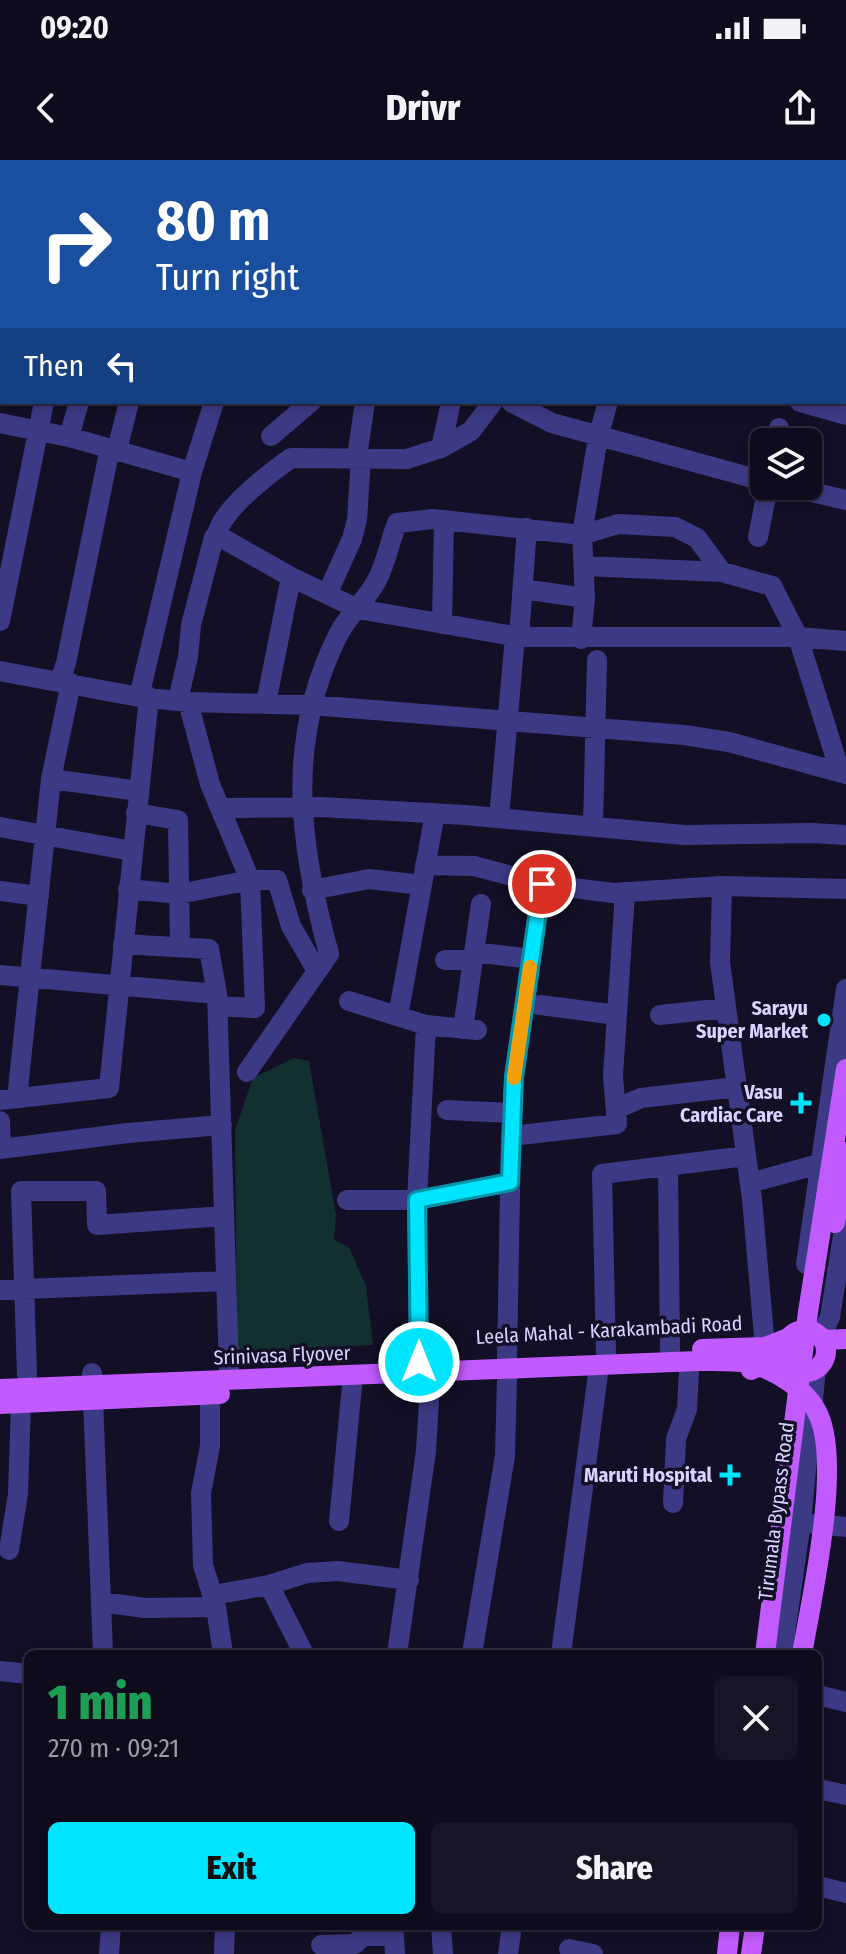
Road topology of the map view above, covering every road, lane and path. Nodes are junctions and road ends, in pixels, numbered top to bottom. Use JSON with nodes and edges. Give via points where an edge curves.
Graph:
{"nodes":[{"id":1,"x":44,"y":404,"type":"edge"},
{"id":2,"x":78,"y":404,"type":"edge"},
{"id":3,"x":128,"y":404,"type":"edge"},
{"id":4,"x":213,"y":404,"type":"edge"},
{"id":5,"x":309,"y":404,"type":"edge"},
{"id":6,"x":365,"y":404,"type":"edge"},
{"id":7,"x":451,"y":404,"type":"edge"},
{"id":8,"x":491,"y":404,"type":"edge"},
{"id":9,"x":515,"y":404,"type":"edge"},
{"id":10,"x":607,"y":404,"type":"edge"},
{"id":11,"x":807,"y":404,"type":"edge"},
{"id":12,"x":846,"y":415,"type":"edge"},
{"id":13,"x":0,"y":423,"type":"edge"},
{"id":14,"x":38,"y":431,"type":"junction"},
{"id":15,"x":271,"y":436,"type":"dead end"},
{"id":16,"x":69,"y":437,"type":"junction"},
{"id":17,"x":598,"y":437,"type":"junction"},
{"id":18,"x":441,"y":448,"type":"junction"},
{"id":19,"x":114,"y":449,"type":"junction"},
{"id":20,"x":359,"y":457,"type":"junction"},
{"id":21,"x":192,"y":472,"type":"junction"},
{"id":22,"x":750,"y":477,"type":"edge"},
{"id":23,"x":822,"y":494,"type":"edge"},
{"id":24,"x":765,"y":500,"type":"edge"},
{"id":25,"x":846,"y":500,"type":"edge"},
{"id":26,"x":444,"y":520,"type":"junction"},
{"id":27,"x":527,"y":528,"type":"junction"},
{"id":28,"x":217,"y":535,"type":"junction"},
{"id":29,"x":582,"y":535,"type":"junction"},
{"id":30,"x":758,"y":537,"type":"dead end"},
{"id":31,"x":585,"y":566,"type":"junction"},
{"id":32,"x":722,"y":572,"type":"junction"},
{"id":33,"x":291,"y":577,"type":"junction"},
{"id":34,"x":523,"y":589,"type":"junction"},
{"id":35,"x":327,"y":594,"type":"junction"},
{"id":36,"x":585,"y":598,"type":"junction"},
{"id":37,"x":358,"y":609,"type":"junction"},
{"id":38,"x":0,"y":621,"type":"edge"},
{"id":39,"x":442,"y":624,"type":"junction"},
{"id":40,"x":517,"y":636,"type":"junction"},
{"id":41,"x":798,"y":637,"type":"junction"},
{"id":42,"x":581,"y":639,"type":"junction"},
{"id":43,"x":846,"y":641,"type":"edge"},
{"id":44,"x":597,"y":660,"type":"dead end"},
{"id":45,"x":0,"y":671,"type":"edge"},
{"id":46,"x":66,"y":682,"type":"junction"},
{"id":47,"x":144,"y":697,"type":"junction"},
{"id":48,"x":183,"y":701,"type":"junction"},
{"id":49,"x":266,"y":703,"type":"junction"},
{"id":50,"x":311,"y":705,"type":"junction"},
{"id":51,"x":508,"y":722,"type":"junction"},
{"id":52,"x":595,"y":729,"type":"junction"},
{"id":53,"x":843,"y":773,"type":"edge"},
{"id":54,"x":51,"y":779,"type":"junction"},
{"id":55,"x":139,"y":791,"type":"junction"},
{"id":56,"x":220,"y":808,"type":"junction"},
{"id":57,"x":303,"y":808,"type":"junction"},
{"id":58,"x":136,"y":813,"type":"junction"},
{"id":59,"x":435,"y":813,"type":"junction"},
{"id":60,"x":499,"y":818,"type":"junction"},
{"id":61,"x":0,"y":827,"type":"edge"},
{"id":62,"x":593,"y":827,"type":"junction"},
{"id":63,"x":45,"y":835,"type":"junction"},
{"id":64,"x":846,"y":835,"type":"edge"},
{"id":65,"x":132,"y":851,"type":"junction"},
{"id":66,"x":424,"y":875,"type":"junction"},
{"id":67,"x":250,"y":880,"type":"junction"},
{"id":68,"x":542,"y":884,"type":"junction"},
{"id":69,"x":722,"y":886,"type":"junction"},
{"id":70,"x":128,"y":889,"type":"junction"},
{"id":71,"x":846,"y":889,"type":"edge"},
{"id":72,"x":312,"y":890,"type":"junction"},
{"id":73,"x":0,"y":891,"type":"edge"},
{"id":74,"x":625,"y":892,"type":"junction"},
{"id":75,"x":179,"y":894,"type":"junction"},
{"id":76,"x":39,"y":896,"type":"junction"},
{"id":77,"x":481,"y":904,"type":"dead end"},
{"id":78,"x":123,"y":944,"type":"junction"},
{"id":79,"x":180,"y":947,"type":"junction"},
{"id":80,"x":474,"y":956,"type":"junction"},
{"id":81,"x":531,"y":959,"type":"junction"},
{"id":82,"x":445,"y":960,"type":"dead end"},
{"id":83,"x":317,"y":971,"type":"junction"},
{"id":84,"x":0,"y":975,"type":"edge"},
{"id":85,"x":30,"y":977,"type":"junction"},
{"id":86,"x":119,"y":986,"type":"junction"},
{"id":87,"x":846,"y":989,"type":"edge"},
{"id":88,"x":218,"y":1000,"type":"junction"},
{"id":89,"x":349,"y":1001,"type":"dead end"},
{"id":90,"x":525,"y":1003,"type":"junction"},
{"id":91,"x":726,"y":1008,"type":"junction"},
{"id":92,"x":617,"y":1015,"type":"junction"},
{"id":93,"x":660,"y":1015,"type":"dead end"},
{"id":94,"x":398,"y":1016,"type":"junction"},
{"id":95,"x":426,"y":1025,"type":"junction"},
{"id":96,"x":846,"y":1069,"type":"edge"},
{"id":97,"x":247,"y":1072,"type":"dead end"},
{"id":98,"x":737,"y":1087,"type":"junction"},
{"id":99,"x":8,"y":1099,"type":"edge"},
{"id":100,"x":616,"y":1109,"type":"junction"},
{"id":101,"x":447,"y":1110,"type":"dead end"},
{"id":102,"x":512,"y":1113,"type":"junction"},
{"id":103,"x":0,"y":1121,"type":"edge"},
{"id":104,"x":222,"y":1125,"type":"junction"},
{"id":105,"x":511,"y":1136,"type":"junction"},
{"id":106,"x":1,"y":1149,"type":"edge"},
{"id":107,"x":846,"y":1152,"type":"edge"},
{"id":108,"x":746,"y":1156,"type":"junction"},
{"id":109,"x":819,"y":1164,"type":"junction"},
{"id":110,"x":668,"y":1166,"type":"junction"},
{"id":111,"x":510,"y":1182,"type":"junction"},
{"id":112,"x":750,"y":1183,"type":"junction"},
{"id":113,"x":347,"y":1200,"type":"dead end"},
{"id":114,"x":417,"y":1200,"type":"junction"},
{"id":115,"x":224,"y":1216,"type":"junction"},
{"id":116,"x":846,"y":1217,"type":"edge"},
{"id":117,"x":225,"y":1281,"type":"junction"},
{"id":118,"x":24,"y":1289,"type":"junction"},
{"id":119,"x":0,"y":1290,"type":"edge"},
{"id":120,"x":822,"y":1338,"type":"junction"},
{"id":121,"x":846,"y":1339,"type":"edge"},
{"id":122,"x":765,"y":1347,"type":"junction"},
{"id":123,"x":790,"y":1348,"type":"junction"},
{"id":124,"x":670,"y":1350,"type":"junction"},
{"id":125,"x":606,"y":1354,"type":"junction"},
{"id":126,"x":846,"y":1361,"type":"edge"},
{"id":127,"x":419,"y":1362,"type":"junction"},
{"id":128,"x":819,"y":1366,"type":"junction"},
{"id":129,"x":229,"y":1369,"type":"junction"},
{"id":130,"x":507,"y":1369,"type":"junction"},
{"id":131,"x":689,"y":1372,"type":"junction"},
{"id":132,"x":92,"y":1373,"type":"junction"},
{"id":133,"x":598,"y":1374,"type":"junction"},
{"id":134,"x":27,"y":1375,"type":"junction"},
{"id":135,"x":0,"y":1376,"type":"edge"},
{"id":136,"x":430,"y":1383,"type":"junction"},
{"id":137,"x":352,"y":1386,"type":"junction"},
{"id":138,"x":0,"y":1389,"type":"edge"},
{"id":139,"x":210,"y":1395,"type":"junction"},
{"id":140,"x":93,"y":1401,"type":"junction"},
{"id":141,"x":21,"y":1403,"type":"junction"},
{"id":142,"x":0,"y":1404,"type":"edge"},
{"id":143,"x":673,"y":1503,"type":"dead end"},
{"id":144,"x":339,"y":1521,"type":"dead end"},
{"id":145,"x":801,"y":1522,"type":"junction"},
{"id":146,"x":846,"y":1527,"type":"edge"},
{"id":147,"x":9,"y":1550,"type":"dead end"},
{"id":148,"x":409,"y":1580,"type":"junction"},
{"id":149,"x":269,"y":1585,"type":"junction"},
{"id":150,"x":214,"y":1601,"type":"junction"},
{"id":151,"x":101,"y":1602,"type":"junction"},
{"id":152,"x":103,"y":1650,"type":"edge"},
{"id":153,"x":222,"y":1650,"type":"edge"},
{"id":154,"x":302,"y":1650,"type":"edge"},
{"id":155,"x":398,"y":1650,"type":"edge"},
{"id":156,"x":473,"y":1650,"type":"edge"},
{"id":157,"x":562,"y":1650,"type":"edge"},
{"id":158,"x":759,"y":1650,"type":"edge"},
{"id":159,"x":766,"y":1650,"type":"edge"},
{"id":160,"x":780,"y":1650,"type":"edge"},
{"id":161,"x":781,"y":1650,"type":"edge"},
{"id":162,"x":803,"y":1650,"type":"edge"},
{"id":163,"x":0,"y":1671,"type":"edge"},
{"id":164,"x":24,"y":1674,"type":"edge"},
{"id":165,"x":822,"y":1696,"type":"edge"},
{"id":166,"x":846,"y":1702,"type":"edge"},
{"id":167,"x":822,"y":1790,"type":"edge"},
{"id":168,"x":846,"y":1795,"type":"edge"},
{"id":169,"x":822,"y":1887,"type":"edge"},
{"id":170,"x":846,"y":1893,"type":"edge"},
{"id":171,"x":111,"y":1930,"type":"edge"},
{"id":172,"x":225,"y":1930,"type":"edge"},
{"id":173,"x":441,"y":1930,"type":"edge"},
{"id":174,"x":511,"y":1930,"type":"edge"},
{"id":175,"x":722,"y":1930,"type":"edge"},
{"id":176,"x":730,"y":1930,"type":"edge"},
{"id":177,"x":740,"y":1930,"type":"edge"},
{"id":178,"x":748,"y":1930,"type":"edge"},
{"id":179,"x":754,"y":1930,"type":"edge"},
{"id":180,"x":364,"y":1931,"type":"edge"},
{"id":181,"x":321,"y":1945,"type":"edge"},
{"id":182,"x":569,"y":1949,"type":"dead end"},
{"id":183,"x":109,"y":1954,"type":"edge"},
{"id":184,"x":224,"y":1954,"type":"edge"},
{"id":185,"x":395,"y":1954,"type":"edge"},
{"id":186,"x":443,"y":1954,"type":"edge"},
{"id":187,"x":508,"y":1954,"type":"edge"},
{"id":188,"x":593,"y":1954,"type":"edge"},
{"id":189,"x":719,"y":1954,"type":"edge"},
{"id":190,"x":727,"y":1954,"type":"edge"},
{"id":191,"x":738,"y":1954,"type":"edge"},
{"id":192,"x":745,"y":1954,"type":"edge"},
{"id":193,"x":751,"y":1954,"type":"edge"}],
"edges":[{"from":1,"to":14,"type":"street"},
{"from":2,"to":16,"type":"street"},
{"from":3,"to":19,"type":"street"},
{"from":4,"to":21,"type":"street"},
{"from":5,"to":15,"type":"street"},
{"from":6,"to":20,"type":"street"},
{"from":7,"to":18,"type":"street"},
{"from":8,"to":18,"type":"street","via":[[471,431]]},
{"from":9,"to":17,"type":"street"},
{"from":10,"to":17,"type":"street"},
{"from":11,"to":12,"type":"street"},
{"from":13,"to":14,"type":"street"},
{"from":14,"to":16,"type":"street"},
{"from":14,"to":38,"type":"street"},
{"from":16,"to":19,"type":"street"},
{"from":17,"to":22,"type":"street"},
{"from":17,"to":29,"type":"street"},
{"from":18,"to":20,"type":"street","via":[[407,459]]},
{"from":19,"to":21,"type":"street"},
{"from":19,"to":46,"type":"street"},
{"from":20,"to":28,"type":"street","via":[[291,458],[242,499]]},
{"from":20,"to":35,"type":"street","via":[[357,520]]},
{"from":21,"to":47,"type":"street"},
{"from":23,"to":25,"type":"street"},
{"from":24,"to":30,"type":"street"},
{"from":26,"to":27,"type":"street"},
{"from":26,"to":37,"type":"street","via":[[397,523],[377,580]]},
{"from":26,"to":39,"type":"street"},
{"from":27,"to":29,"type":"street"},
{"from":27,"to":34,"type":"street"},
{"from":28,"to":33,"type":"street"},
{"from":28,"to":48,"type":"street","via":[[191,625]]},
{"from":29,"to":31,"type":"street"},
{"from":29,"to":32,"type":"street","via":[[618,524],[675,527],[697,538]]},
{"from":31,"to":32,"type":"street"},
{"from":31,"to":36,"type":"street"},
{"from":32,"to":41,"type":"street","via":[[772,586]]},
{"from":33,"to":35,"type":"street"},
{"from":33,"to":49,"type":"street"},
{"from":34,"to":36,"type":"street"},
{"from":34,"to":40,"type":"street"},
{"from":35,"to":37,"type":"street"},
{"from":36,"to":42,"type":"street"},
{"from":37,"to":39,"type":"street"},
{"from":37,"to":50,"type":"street","via":[[339,632]]},
{"from":39,"to":40,"type":"street"},
{"from":40,"to":42,"type":"street"},
{"from":40,"to":51,"type":"street"},
{"from":41,"to":42,"type":"street"},
{"from":41,"to":43,"type":"street"},
{"from":41,"to":53,"type":"street"},
{"from":44,"to":52,"type":"street"},
{"from":45,"to":46,"type":"street"},
{"from":46,"to":47,"type":"street"},
{"from":46,"to":54,"type":"street"},
{"from":47,"to":48,"type":"street"},
{"from":47,"to":55,"type":"street"},
{"from":48,"to":49,"type":"street"},
{"from":48,"to":56,"type":"street"},
{"from":49,"to":50,"type":"street"},
{"from":50,"to":51,"type":"street"},
{"from":50,"to":57,"type":"street","via":[[301,779]]},
{"from":51,"to":52,"type":"street"},
{"from":51,"to":60,"type":"street"},
{"from":52,"to":53,"type":"street","via":[[729,742]]},
{"from":52,"to":62,"type":"street"},
{"from":54,"to":55,"type":"street"},
{"from":54,"to":63,"type":"street"},
{"from":55,"to":58,"type":"street"},
{"from":56,"to":57,"type":"street"},
{"from":56,"to":67,"type":"street"},
{"from":57,"to":59,"type":"street"},
{"from":57,"to":72,"type":"street"},
{"from":58,"to":65,"type":"street"},
{"from":58,"to":75,"type":"street","via":[[178,820]]},
{"from":59,"to":60,"type":"street"},
{"from":59,"to":66,"type":"street"},
{"from":60,"to":62,"type":"street"},
{"from":61,"to":63,"type":"street"},
{"from":62,"to":64,"type":"street","via":[[684,835]]},
{"from":63,"to":65,"type":"street"},
{"from":63,"to":76,"type":"street"},
{"from":65,"to":70,"type":"street"},
{"from":66,"to":68,"type":"street","via":[[474,866]]},
{"from":66,"to":72,"type":"street"},
{"from":66,"to":94,"type":"street"},
{"from":67,"to":75,"type":"street"},
{"from":67,"to":83,"type":"street","via":[[277,880],[291,926]]},
{"from":67,"to":88,"type":"street","via":[[255,1008]]},
{"from":68,"to":74,"type":"street"},
{"from":68,"to":81,"type":"street"},
{"from":69,"to":71,"type":"street"},
{"from":69,"to":74,"type":"street"},
{"from":69,"to":91,"type":"street","via":[[720,962]]},
{"from":70,"to":75,"type":"street"},
{"from":70,"to":78,"type":"street"},
{"from":72,"to":83,"type":"street","via":[[329,954]]},
{"from":73,"to":76,"type":"street"},
{"from":74,"to":92,"type":"street"},
{"from":75,"to":79,"type":"street"},
{"from":76,"to":85,"type":"street"},
{"from":77,"to":80,"type":"street"},
{"from":78,"to":79,"type":"street"},
{"from":78,"to":86,"type":"street"},
{"from":79,"to":88,"type":"street","via":[[209,949]]},
{"from":80,"to":81,"type":"street"},
{"from":80,"to":82,"type":"street"},
{"from":80,"to":95,"type":"street","via":[[470,1030]]},
{"from":81,"to":90,"type":"street"},
{"from":83,"to":97,"type":"street"},
{"from":84,"to":85,"type":"street"},
{"from":85,"to":86,"type":"street"},
{"from":85,"to":99,"type":"street"},
{"from":86,"to":88,"type":"street"},
{"from":86,"to":99,"type":"street","via":[[109,1088]]},
{"from":87,"to":109,"type":"street","name":"Tirumala Bypass Road"},
{"from":88,"to":104,"type":"street"},
{"from":89,"to":94,"type":"street"},
{"from":90,"to":92,"type":"street"},
{"from":90,"to":102,"type":"street"},
{"from":91,"to":93,"type":"street"},
{"from":91,"to":98,"type":"street"},
{"from":92,"to":100,"type":"street"},
{"from":94,"to":95,"type":"street"},
{"from":95,"to":114,"type":"street"},
{"from":96,"to":159,"type":"main road","via":[[808,1312]]},
{"from":98,"to":100,"type":"street","via":[[641,1098]]},
{"from":98,"to":108,"type":"street"},
{"from":100,"to":105,"type":"street","via":[[617,1124]]},
{"from":101,"to":102,"type":"street"},
{"from":102,"to":105,"type":"street"},
{"from":103,"to":106,"type":"street"},
{"from":104,"to":106,"type":"street"},
{"from":104,"to":115,"type":"street"},
{"from":105,"to":111,"type":"street"},
{"from":107,"to":160,"type":"main road","via":[[816,1341]]},
{"from":108,"to":110,"type":"street"},
{"from":108,"to":112,"type":"street"},
{"from":109,"to":112,"type":"street"},
{"from":109,"to":123,"type":"street","name":"Tirumala Bypass Road"},
{"from":110,"to":124,"type":"street"},
{"from":110,"to":125,"type":"street","via":[[602,1174]]},
{"from":111,"to":114,"type":"street"},
{"from":111,"to":130,"type":"street"},
{"from":112,"to":122,"type":"street"},
{"from":113,"to":114,"type":"street"},
{"from":114,"to":127,"type":"street"},
{"from":115,"to":117,"type":"street"},
{"from":115,"to":118,"type":"street","via":[[97,1225],[96,1191],[21,1191]]},
{"from":116,"to":120,"type":"street"},
{"from":117,"to":118,"type":"street"},
{"from":117,"to":129,"type":"street"},
{"from":118,"to":119,"type":"street"},
{"from":118,"to":134,"type":"street"},
{"from":120,"to":121,"type":"main road"},
{"from":120,"to":123,"type":"main road","via":[[810,1331]]},
{"from":120,"to":128,"type":"main road","via":[[826,1355]]},
{"from":122,"to":123,"type":"main road","name":"Leela Mahal - Karakambadi Road"},
{"from":122,"to":124,"type":"main road","name":"Leela Mahal - Karakambadi Road"},
{"from":123,"to":128,"type":"main road","via":[[801,1372]]},
{"from":123,"to":131,"type":"main road","name":"Leela Mahal - Karakambadi Road","via":[[752,1370]]},
{"from":123,"to":158,"type":"street","name":"Tirumala Bypass Road"},
{"from":124,"to":125,"type":"main road","name":"Leela Mahal - Karakambadi Road"},
{"from":125,"to":130,"type":"main road","name":"Leela Mahal - Karakambadi Road"},
{"from":126,"to":128,"type":"main road"},
{"from":127,"to":129,"type":"main road","name":"Leela Mahal - Karakambadi Road"},
{"from":127,"to":130,"type":"main road","name":"Leela Mahal - Karakambadi Road"},
{"from":128,"to":145,"type":"street","name":"Tirumala Bypass Road"},
{"from":129,"to":132,"type":"main road","name":"Leela Mahal - Karakambadi Road"},
{"from":130,"to":133,"type":"main road","name":"Leela Mahal - Karakambadi Road"},
{"from":130,"to":136,"type":"main road","name":"Leela Mahal - Karakambadi Road"},
{"from":130,"to":156,"type":"street","via":[[505,1456]]},
{"from":131,"to":133,"type":"main road","name":"Leela Mahal - Karakambadi Road"},
{"from":131,"to":143,"type":"street","via":[[687,1409],[676,1439]]},
{"from":132,"to":134,"type":"main road","name":"Leela Mahal - Karakambadi Road"},
{"from":132,"to":140,"type":"street"},
{"from":133,"to":157,"type":"street"},
{"from":134,"to":135,"type":"main road","name":"Leela Mahal - Karakambadi Road"},
{"from":136,"to":137,"type":"main road","name":"Leela Mahal - Karakambadi Road"},
{"from":136,"to":148,"type":"street"},
{"from":137,"to":139,"type":"main road","name":"Leela Mahal - Karakambadi Road"},
{"from":137,"to":144,"type":"street"},
{"from":138,"to":162,"type":"main road","name":"Srinivasa Flyover","via":[[748,1363],[778,1374],[804,1394],[819,1414],[827,1442],[826,1496]]},
{"from":139,"to":140,"type":"main road","name":"Leela Mahal - Karakambadi Road"},
{"from":139,"to":150,"type":"street","via":[[210,1446],[201,1493],[203,1565]]},
{"from":140,"to":141,"type":"main road","name":"Leela Mahal - Karakambadi Road"},
{"from":140,"to":151,"type":"street"},
{"from":141,"to":142,"type":"main road","name":"Leela Mahal - Karakambadi Road"},
{"from":141,"to":147,"type":"street","via":[[18,1494]]},
{"from":145,"to":146,"type":"street"},
{"from":145,"to":161,"type":"street","name":"Tirumala Bypass Road"},
{"from":148,"to":149,"type":"street","via":[[338,1571],[307,1573]]},
{"from":148,"to":155,"type":"street"},
{"from":149,"to":150,"type":"street"},
{"from":149,"to":154,"type":"street"},
{"from":150,"to":151,"type":"street","via":[[145,1608]]},
{"from":150,"to":153,"type":"street"},
{"from":151,"to":152,"type":"street"},
{"from":163,"to":164,"type":"street"},
{"from":165,"to":166,"type":"street"},
{"from":167,"to":168,"type":"street"},
{"from":169,"to":170,"type":"street"},
{"from":171,"to":183,"type":"street"},
{"from":172,"to":184,"type":"street"},
{"from":173,"to":186,"type":"street"},
{"from":174,"to":187,"type":"street"},
{"from":175,"to":189,"type":"street"},
{"from":176,"to":190,"type":"main road"},
{"from":177,"to":191,"type":"main road"},
{"from":178,"to":192,"type":"street"},
{"from":179,"to":193,"type":"main road"},
{"from":180,"to":181,"type":"street","via":[[355,1944]]},
{"from":180,"to":185,"type":"street","via":[[394,1936]]},
{"from":182,"to":188,"type":"street"}]}
